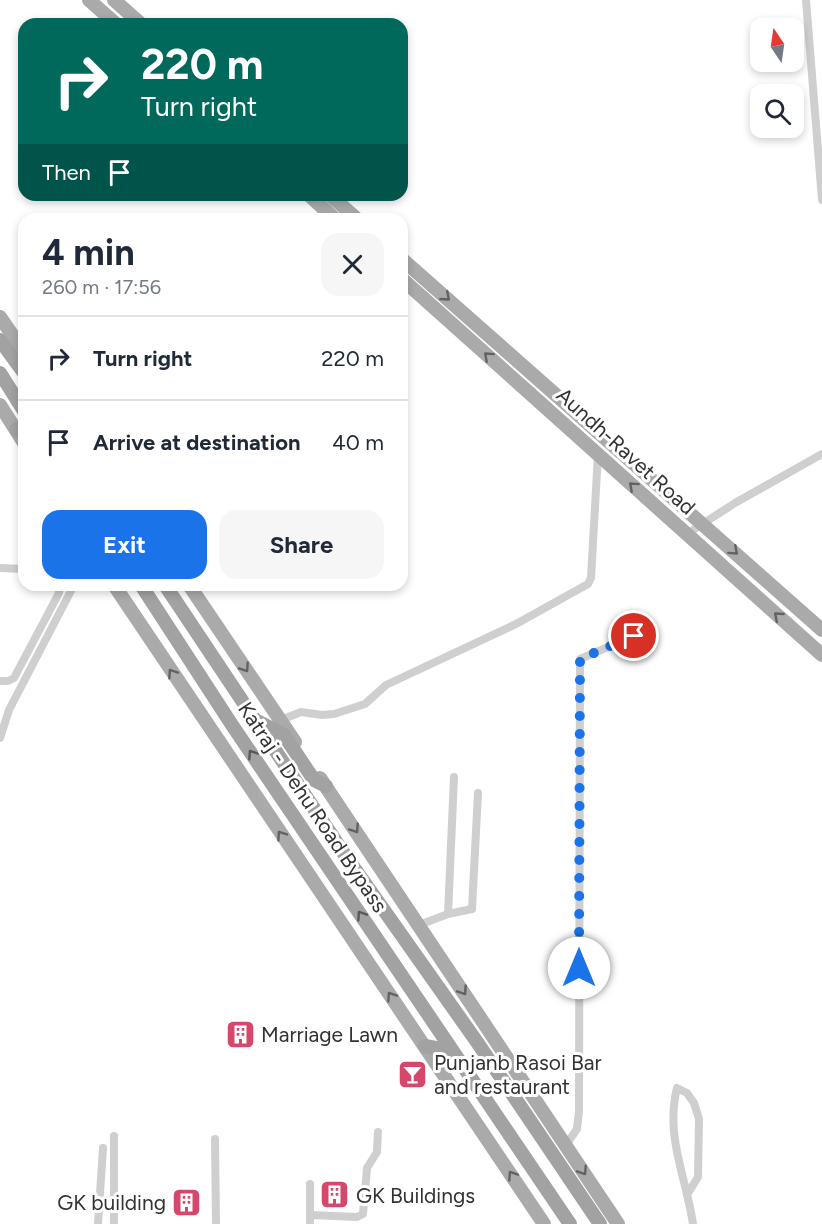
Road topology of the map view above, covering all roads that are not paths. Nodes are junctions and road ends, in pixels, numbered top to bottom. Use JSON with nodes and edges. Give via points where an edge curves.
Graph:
{"nodes":[{"id":1,"x":89,"y":0,"type":"edge"},
{"id":2,"x":114,"y":0,"type":"edge"},
{"id":3,"x":806,"y":0,"type":"edge"},
{"id":4,"x":109,"y":18,"type":"edge"},
{"id":5,"x":134,"y":18,"type":"edge"},
{"id":6,"x":822,"y":200,"type":"edge"},
{"id":7,"x":316,"y":201,"type":"edge"},
{"id":8,"x":337,"y":201,"type":"edge"},
{"id":9,"x":328,"y":213,"type":"edge"},
{"id":10,"x":350,"y":213,"type":"edge"},
{"id":11,"x":408,"y":264,"type":"edge"},
{"id":12,"x":408,"y":284,"type":"edge"},
{"id":13,"x":0,"y":317,"type":"edge"},
{"id":14,"x":0,"y":340,"type":"edge"},
{"id":15,"x":18,"y":342,"type":"edge"},
{"id":16,"x":18,"y":365,"type":"edge"},
{"id":17,"x":0,"y":373,"type":"edge"},
{"id":18,"x":18,"y":402,"type":"edge"},
{"id":19,"x":0,"y":405,"type":"edge"},
{"id":20,"x":18,"y":428,"type":"edge"},
{"id":21,"x":598,"y":454,"type":"junction"},
{"id":22,"x":822,"y":454,"type":"edge"},
{"id":23,"x":703,"y":523,"type":"junction"},
{"id":24,"x":687,"y":534,"type":"junction"},
{"id":25,"x":0,"y":567,"type":"edge"},
{"id":26,"x":18,"y":568,"type":"edge"},
{"id":27,"x":59,"y":591,"type":"edge"},
{"id":28,"x":71,"y":591,"type":"edge"},
{"id":29,"x":118,"y":591,"type":"edge"},
{"id":30,"x":145,"y":591,"type":"edge"},
{"id":31,"x":169,"y":591,"type":"edge"},
{"id":32,"x":193,"y":591,"type":"edge"},
{"id":33,"x":822,"y":630,"type":"edge"},
{"id":34,"x":634,"y":636,"type":"dead end"},
{"id":35,"x":822,"y":655,"type":"edge"},
{"id":36,"x":0,"y":681,"type":"edge"},
{"id":37,"x":255,"y":720,"type":"junction"},
{"id":38,"x":281,"y":720,"type":"junction"},
{"id":39,"x":0,"y":738,"type":"edge"},
{"id":40,"x":454,"y":777,"type":"dead end"},
{"id":41,"x":326,"y":786,"type":"junction"},
{"id":42,"x":478,"y":793,"type":"dead end"},
{"id":43,"x":447,"y":914,"type":"junction"},
{"id":44,"x":419,"y":925,"type":"junction"},
{"id":45,"x":425,"y":1046,"type":"junction"},
{"id":46,"x":452,"y":1051,"type":"junction"},
{"id":47,"x":378,"y":1132,"type":"dead end"},
{"id":48,"x":114,"y":1136,"type":"dead end"},
{"id":49,"x":216,"y":1139,"type":"dead end"},
{"id":50,"x":566,"y":1145,"type":"junction"},
{"id":51,"x":103,"y":1148,"type":"dead end"},
{"id":52,"x":310,"y":1184,"type":"dead end"},
{"id":53,"x":687,"y":1195,"type":"junction"},
{"id":54,"x":310,"y":1219,"type":"edge"},
{"id":55,"x":98,"y":1224,"type":"edge"},
{"id":56,"x":114,"y":1224,"type":"edge"},
{"id":57,"x":216,"y":1224,"type":"edge"},
{"id":58,"x":544,"y":1224,"type":"edge"},
{"id":59,"x":570,"y":1224,"type":"edge"},
{"id":60,"x":600,"y":1224,"type":"edge"},
{"id":61,"x":618,"y":1224,"type":"edge"},
{"id":62,"x":693,"y":1224,"type":"edge"}],
"edges":[{"from":1,"to":4,"type":"main road"},
{"from":2,"to":5,"type":"main road"},
{"from":3,"to":6,"type":"street"},
{"from":7,"to":9,"type":"main road"},
{"from":8,"to":10,"type":"main road"},
{"from":11,"to":23,"type":"main road","name":"Aundh-Ravet Road","one_way":true},
{"from":21,"to":12,"type":"main road","name":"Aundh-Ravet Road","one_way":true},
{"from":13,"to":15,"type":"main road"},
{"from":14,"to":16,"type":"highway"},
{"from":17,"to":18,"type":"highway"},
{"from":19,"to":20,"type":"main road"},
{"from":24,"to":21,"type":"main road","name":"Aundh-Ravet Road","one_way":true},
{"from":21,"to":38,"type":"street","via":[[588,584],[516,624],[386,686],[365,704],[334,714],[301,712]]},
{"from":22,"to":23,"type":"street"},
{"from":23,"to":24,"type":"street"},
{"from":23,"to":33,"type":"main road","name":"Aundh-Ravet Road","one_way":true},
{"from":35,"to":24,"type":"main road","name":"Aundh-Ravet Road","one_way":true},
{"from":25,"to":26,"type":"street"},
{"from":27,"to":36,"type":"street","via":[[14,678]]},
{"from":28,"to":39,"type":"street","via":[[9,710]]},
{"from":45,"to":29,"type":"main road","one_way":true},
{"from":46,"to":30,"type":"highway","name":"Katraj - Dehu Road Bypass","one_way":true},
{"from":31,"to":37,"type":"highway","name":"Katraj - Dehu Road Bypass"},
{"from":32,"to":38,"type":"main road","one_way":true},
{"from":34,"to":50,"type":"street","via":[[580,659],[579,1111],[577,1129]]},
{"from":37,"to":41,"type":"highway","via":[[284,735],[314,780]]},
{"from":37,"to":60,"type":"highway","name":"Katraj - Dehu Road Bypass"},
{"from":38,"to":41,"type":"main road"},
{"from":40,"to":43,"type":"street"},
{"from":41,"to":44,"type":"main road","one_way":true},
{"from":42,"to":43,"type":"street","via":[[472,909]]},
{"from":43,"to":44,"type":"street"},
{"from":44,"to":50,"type":"main road","one_way":true},
{"from":45,"to":46,"type":"highway"},
{"from":58,"to":45,"type":"main road","one_way":true},
{"from":46,"to":59,"type":"highway","name":"Katraj - Dehu Road Bypass"},
{"from":47,"to":54,"type":"street","via":[[378,1152],[367,1168],[363,1214]]},
{"from":48,"to":56,"type":"street"},
{"from":49,"to":57,"type":"street"},
{"from":50,"to":61,"type":"main road","one_way":true},
{"from":51,"to":55,"type":"street"},
{"from":52,"to":54,"type":"street"},
{"from":53,"to":53,"type":"street","via":[[673,1132],[677,1088],[687,1093],[699,1119],[698,1177]]},
{"from":53,"to":62,"type":"street"}]}
